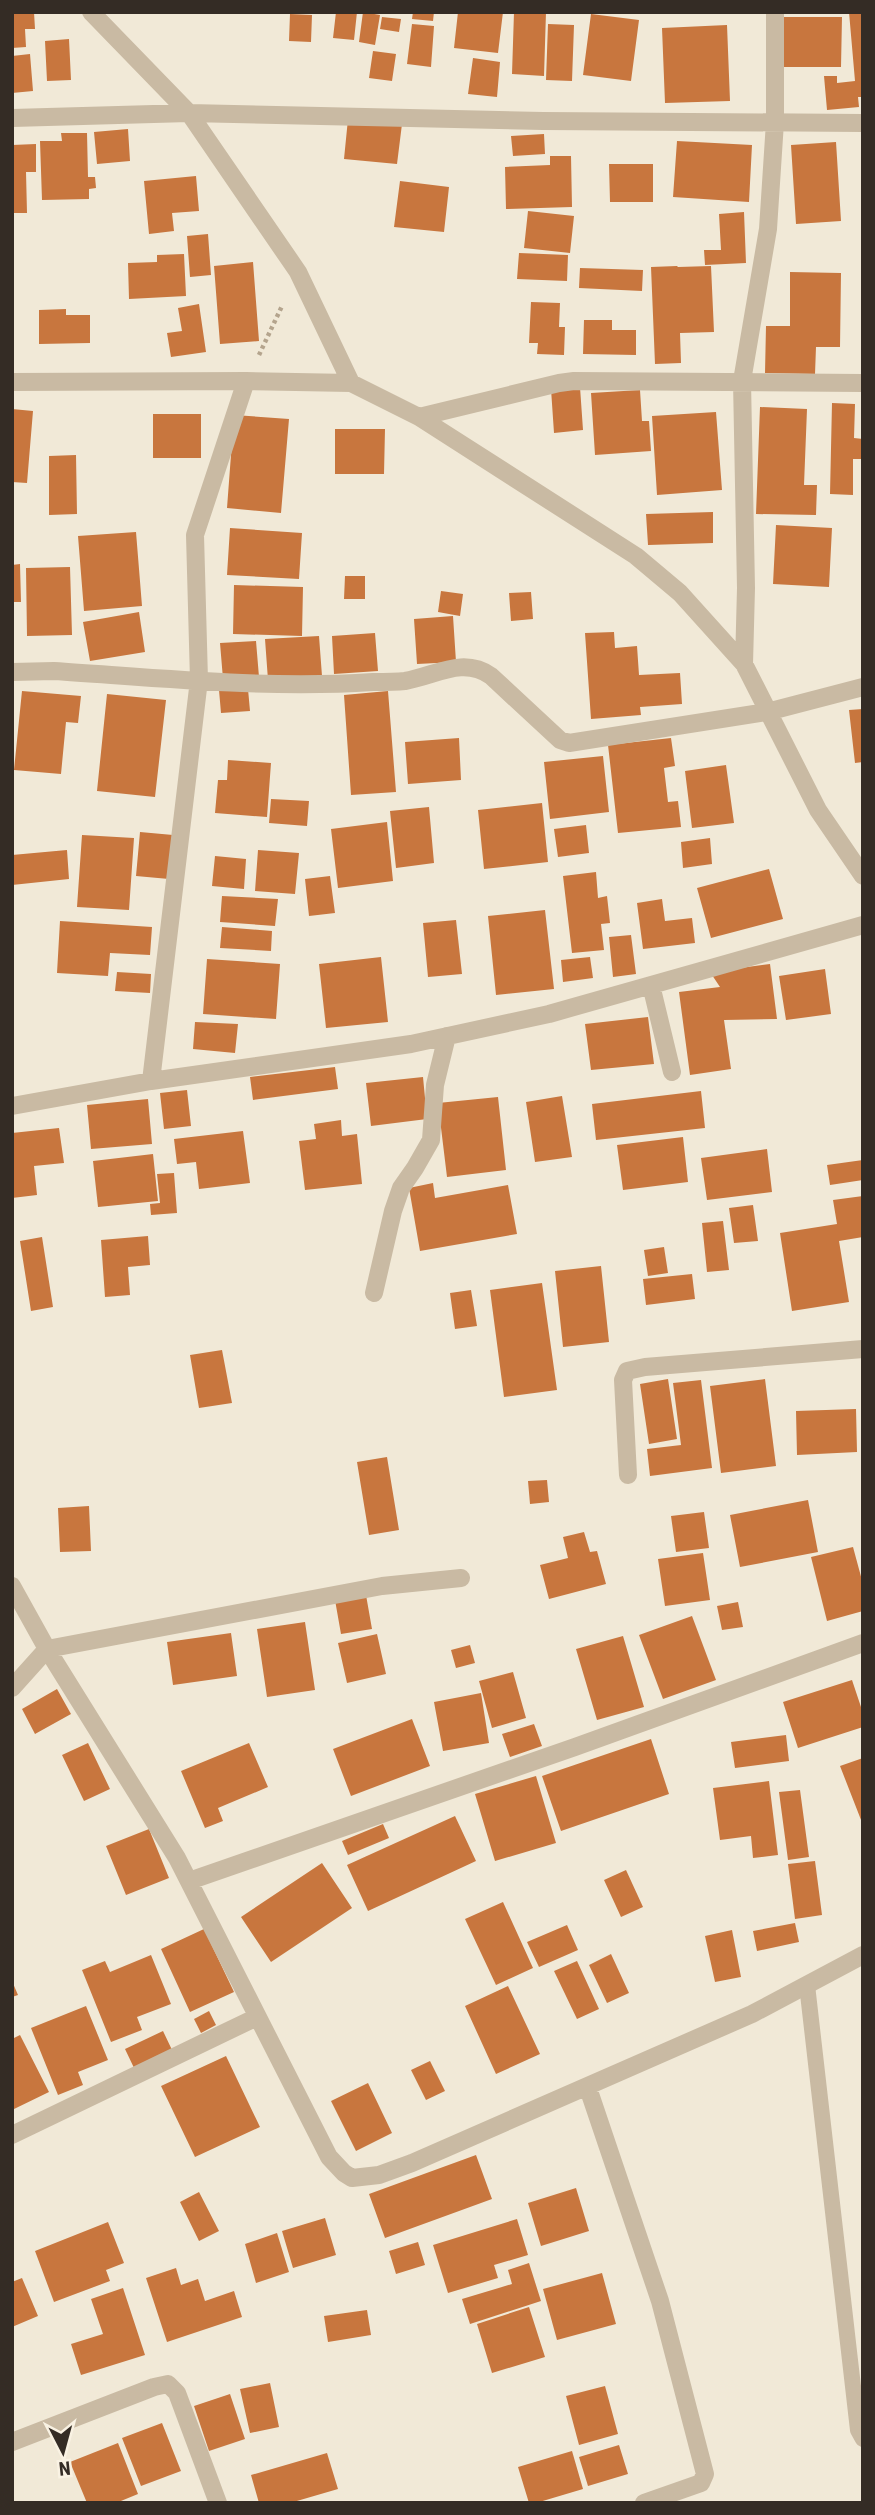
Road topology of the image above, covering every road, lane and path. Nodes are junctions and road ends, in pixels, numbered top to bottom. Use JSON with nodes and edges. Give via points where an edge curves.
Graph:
{"nodes":[{"id":1,"x":92,"y":12,"type":"edge"},
{"id":2,"x":775,"y":12,"type":"edge"},
{"id":3,"x":189,"y":113,"type":"junction"},
{"id":4,"x":12,"y":118,"type":"edge"},
{"id":5,"x":775,"y":122,"type":"junction"},
{"id":6,"x":863,"y":124,"type":"edge"},
{"id":7,"x":298,"y":272,"type":"junction"},
{"id":8,"x":246,"y":381,"type":"junction"},
{"id":9,"x":743,"y":381,"type":"junction"},
{"id":10,"x":12,"y":383,"type":"edge"},
{"id":11,"x":351,"y":383,"type":"junction"},
{"id":12,"x":863,"y":383,"type":"edge"},
{"id":13,"x":419,"y":417,"type":"junction"},
{"id":14,"x":744,"y":664,"type":"junction"},
{"id":15,"x":12,"y":672,"type":"edge"},
{"id":16,"x":199,"y":680,"type":"junction"},
{"id":17,"x":863,"y":687,"type":"edge"},
{"id":18,"x":767,"y":712,"type":"junction"},
{"id":19,"x":863,"y":876,"type":"edge"},
{"id":20,"x":863,"y":925,"type":"edge"},
{"id":21,"x":651,"y":985,"type":"junction"},
{"id":22,"x":447,"y":1036,"type":"junction"},
{"id":23,"x":672,"y":1072,"type":"dead end"},
{"id":24,"x":151,"y":1081,"type":"junction"},
{"id":25,"x":12,"y":1106,"type":"edge"},
{"id":26,"x":374,"y":1293,"type":"dead end"},
{"id":27,"x":863,"y":1349,"type":"edge"},
{"id":28,"x":628,"y":1475,"type":"dead end"},
{"id":29,"x":461,"y":1578,"type":"dead end"},
{"id":30,"x":12,"y":1586,"type":"edge"},
{"id":31,"x":863,"y":1643,"type":"edge"},
{"id":32,"x":47,"y":1649,"type":"junction"},
{"id":33,"x":12,"y":1688,"type":"edge"},
{"id":34,"x":189,"y":1881,"type":"junction"},
{"id":35,"x":863,"y":1955,"type":"edge"},
{"id":36,"x":807,"y":1985,"type":"junction"},
{"id":37,"x":257,"y":2017,"type":"junction"},
{"id":38,"x":587,"y":2088,"type":"junction"},
{"id":39,"x":12,"y":2135,"type":"edge"},
{"id":40,"x":863,"y":2439,"type":"edge"},
{"id":41,"x":12,"y":2442,"type":"edge"},
{"id":42,"x":218,"y":2503,"type":"edge"},
{"id":43,"x":644,"y":2503,"type":"edge"}],
"edges":[{"from":1,"to":3,"type":"street"},
{"from":2,"to":5,"type":"street"},
{"from":3,"to":4,"type":"street"},
{"from":3,"to":5,"type":"street"},
{"from":3,"to":7,"type":"street"},
{"from":5,"to":6,"type":"street"},
{"from":5,"to":9,"type":"street","via":[[768,229]]},
{"from":7,"to":8,"type":"path"},
{"from":7,"to":11,"type":"street"},
{"from":8,"to":10,"type":"street"},
{"from":8,"to":11,"type":"street"},
{"from":8,"to":16,"type":"street","via":[[195,535]]},
{"from":9,"to":12,"type":"street"},
{"from":9,"to":13,"type":"street","via":[[566,382]]},
{"from":9,"to":14,"type":"street"},
{"from":11,"to":13,"type":"street"},
{"from":13,"to":14,"type":"street","via":[[636,556],[680,593]]},
{"from":14,"to":18,"type":"street"},
{"from":15,"to":16,"type":"street"},
{"from":16,"to":18,"type":"street","via":[[322,685],[405,681],[458,666],[476,668],[569,743]]},
{"from":16,"to":24,"type":"street"},
{"from":17,"to":18,"type":"street"},
{"from":18,"to":19,"type":"street","via":[[818,810]]},
{"from":20,"to":21,"type":"street"},
{"from":21,"to":22,"type":"street","via":[[550,1014]]},
{"from":21,"to":23,"type":"street"},
{"from":22,"to":24,"type":"street"},
{"from":22,"to":26,"type":"street","via":[[435,1085],[431,1140],[401,1188]]},
{"from":24,"to":25,"type":"street"},
{"from":27,"to":28,"type":"street","via":[[627,1371],[623,1380]]},
{"from":29,"to":32,"type":"street","via":[[382,1586]]},
{"from":30,"to":32,"type":"street"},
{"from":31,"to":34,"type":"street"},
{"from":32,"to":33,"type":"street"},
{"from":32,"to":34,"type":"street"},
{"from":34,"to":37,"type":"street"},
{"from":35,"to":36,"type":"street"},
{"from":36,"to":38,"type":"street"},
{"from":36,"to":40,"type":"lane","via":[[858,2430]]},
{"from":37,"to":38,"type":"street","via":[[329,2157],[352,2178],[412,2164]]},
{"from":37,"to":39,"type":"street"},
{"from":38,"to":43,"type":"street","via":[[660,2301],[705,2474],[701,2483]]},
{"from":41,"to":42,"type":"street","via":[[168,2384],[177,2393]]}]}
